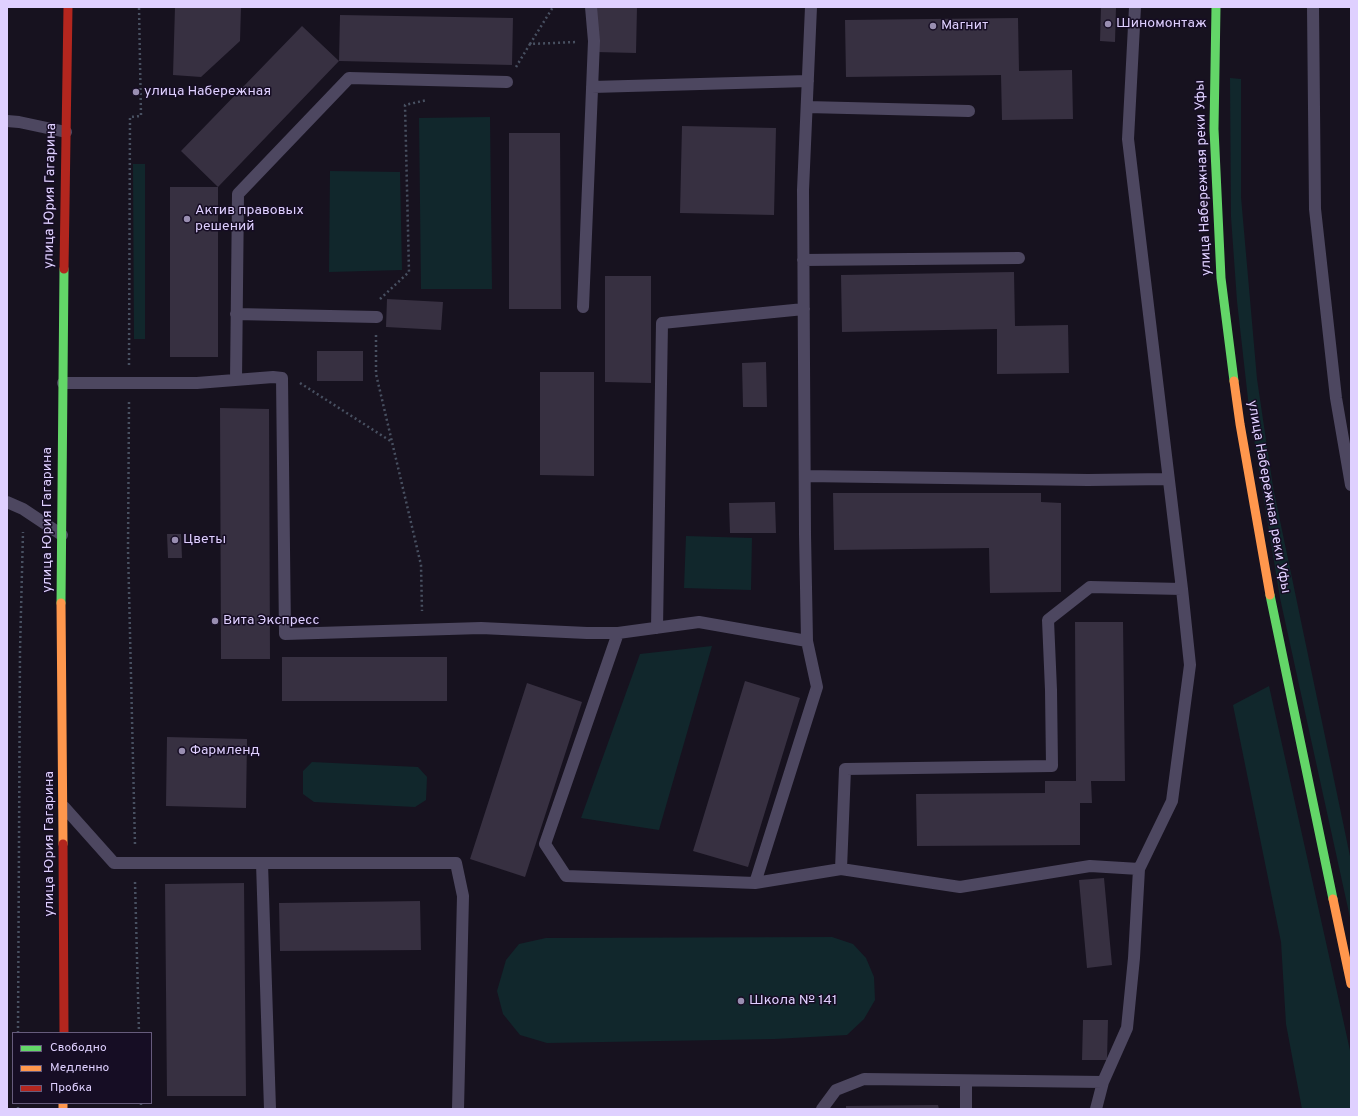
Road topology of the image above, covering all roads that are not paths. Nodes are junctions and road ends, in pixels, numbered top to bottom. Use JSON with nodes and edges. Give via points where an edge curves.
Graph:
{"nodes":[{"id":1,"x":68,"y":7,"type":"edge"},
{"id":2,"x":591,"y":7,"type":"edge"},
{"id":3,"x":811,"y":7,"type":"edge"},
{"id":4,"x":1136,"y":7,"type":"edge"},
{"id":5,"x":1216,"y":7,"type":"edge"},
{"id":6,"x":1313,"y":7,"type":"edge"},
{"id":7,"x":808,"y":81,"type":"junction"},
{"id":8,"x":507,"y":82,"type":"road end"},
{"id":9,"x":592,"y":87,"type":"junction"},
{"id":10,"x":807,"y":107,"type":"junction"},
{"id":11,"x":969,"y":111,"type":"dead end"},
{"id":12,"x":7,"y":121,"type":"edge"},
{"id":13,"x":66,"y":132,"type":"junction"},
{"id":14,"x":1019,"y":258,"type":"dead end"},
{"id":15,"x":803,"y":260,"type":"junction"},
{"id":16,"x":582,"y":307,"type":"dead end"},
{"id":17,"x":804,"y":309,"type":"junction"},
{"id":18,"x":236,"y":314,"type":"junction"},
{"id":19,"x":376,"y":317,"type":"road end"},
{"id":20,"x":236,"y":380,"type":"junction"},
{"id":21,"x":63,"y":383,"type":"junction"},
{"id":22,"x":805,"y":476,"type":"junction"},
{"id":23,"x":1168,"y":479,"type":"junction"},
{"id":24,"x":1351,"y":485,"type":"edge"},
{"id":25,"x":7,"y":502,"type":"edge"},
{"id":26,"x":62,"y":535,"type":"junction"},
{"id":27,"x":1182,"y":589,"type":"junction"},
{"id":28,"x":657,"y":628,"type":"junction"},
{"id":29,"x":618,"y":633,"type":"junction"},
{"id":30,"x":807,"y":641,"type":"junction"},
{"id":31,"x":64,"y":807,"type":"junction"},
{"id":32,"x":262,"y":863,"type":"junction"},
{"id":33,"x":841,"y":869,"type":"junction"},
{"id":34,"x":1139,"y":869,"type":"junction"},
{"id":35,"x":755,"y":883,"type":"junction"},
{"id":36,"x":1351,"y":984,"type":"edge"},
{"id":37,"x":64,"y":1032,"type":"edge"},
{"id":38,"x":966,"y":1081,"type":"junction"},
{"id":39,"x":1103,"y":1082,"type":"junction"},
{"id":40,"x":270,"y":1109,"type":"edge"},
{"id":41,"x":458,"y":1109,"type":"edge"},
{"id":42,"x":822,"y":1109,"type":"edge"},
{"id":43,"x":966,"y":1109,"type":"edge"},
{"id":44,"x":1096,"y":1109,"type":"edge"}],
"edges":[{"from":1,"to":13,"type":"main road","name":"улица Юрия Гагарина"},
{"from":2,"to":9,"type":"lane","via":[[594,41]]},
{"from":3,"to":7,"type":"lane"},
{"from":4,"to":23,"type":"lane","via":[[1128,139]]},
{"from":5,"to":36,"type":"main road","name":"улица Набережная реки Уфы","via":[[1214,129],[1221,278],[1240,424],[1273,613]]},
{"from":6,"to":24,"type":"lane","via":[[1314,209],[1336,398]]},
{"from":7,"to":9,"type":"lane"},
{"from":7,"to":10,"type":"lane"},
{"from":8,"to":18,"type":"lane","via":[[349,78],[238,194]]},
{"from":9,"to":16,"type":"lane"},
{"from":10,"to":11,"type":"lane"},
{"from":10,"to":15,"type":"lane"},
{"from":12,"to":13,"type":"lane"},
{"from":13,"to":21,"type":"main road","name":"улица Юрия Гагарина"},
{"from":14,"to":15,"type":"lane"},
{"from":15,"to":17,"type":"lane"},
{"from":17,"to":22,"type":"lane"},
{"from":17,"to":28,"type":"lane","via":[[662,323]]},
{"from":18,"to":19,"type":"lane"},
{"from":18,"to":20,"type":"lane"},
{"from":20,"to":21,"type":"lane","via":[[197,383]]},
{"from":20,"to":29,"type":"lane","via":[[282,378],[285,634],[481,628],[587,634]]},
{"from":21,"to":26,"type":"main road","name":"улица Юрия Гагарина"},
{"from":22,"to":23,"type":"lane"},
{"from":22,"to":30,"type":"lane"},
{"from":23,"to":27,"type":"lane"},
{"from":25,"to":26,"type":"lane","via":[[23,509]]},
{"from":26,"to":31,"type":"main road","name":"улица Юрия Гагарина"},
{"from":27,"to":33,"type":"lane","via":[[1090,587],[1048,620],[1052,766],[845,768]]},
{"from":27,"to":34,"type":"lane","via":[[1190,665],[1172,801]]},
{"from":28,"to":29,"type":"lane"},
{"from":28,"to":30,"type":"lane","via":[[700,622]]},
{"from":29,"to":35,"type":"lane","via":[[545,844],[566,876]]},
{"from":30,"to":35,"type":"lane","via":[[817,687]]},
{"from":31,"to":32,"type":"lane","via":[[114,863]]},
{"from":31,"to":37,"type":"main road","name":"улица Юрия Гагарина"},
{"from":32,"to":40,"type":"lane"},
{"from":32,"to":41,"type":"lane","via":[[456,864],[463,896]]},
{"from":33,"to":34,"type":"lane","via":[[960,887],[1090,866]]},
{"from":33,"to":35,"type":"lane"},
{"from":34,"to":39,"type":"lane","via":[[1127,1028]]},
{"from":38,"to":39,"type":"lane"},
{"from":38,"to":42,"type":"lane","via":[[864,1079],[836,1090]]},
{"from":38,"to":43,"type":"lane"},
{"from":39,"to":44,"type":"lane"}]}
